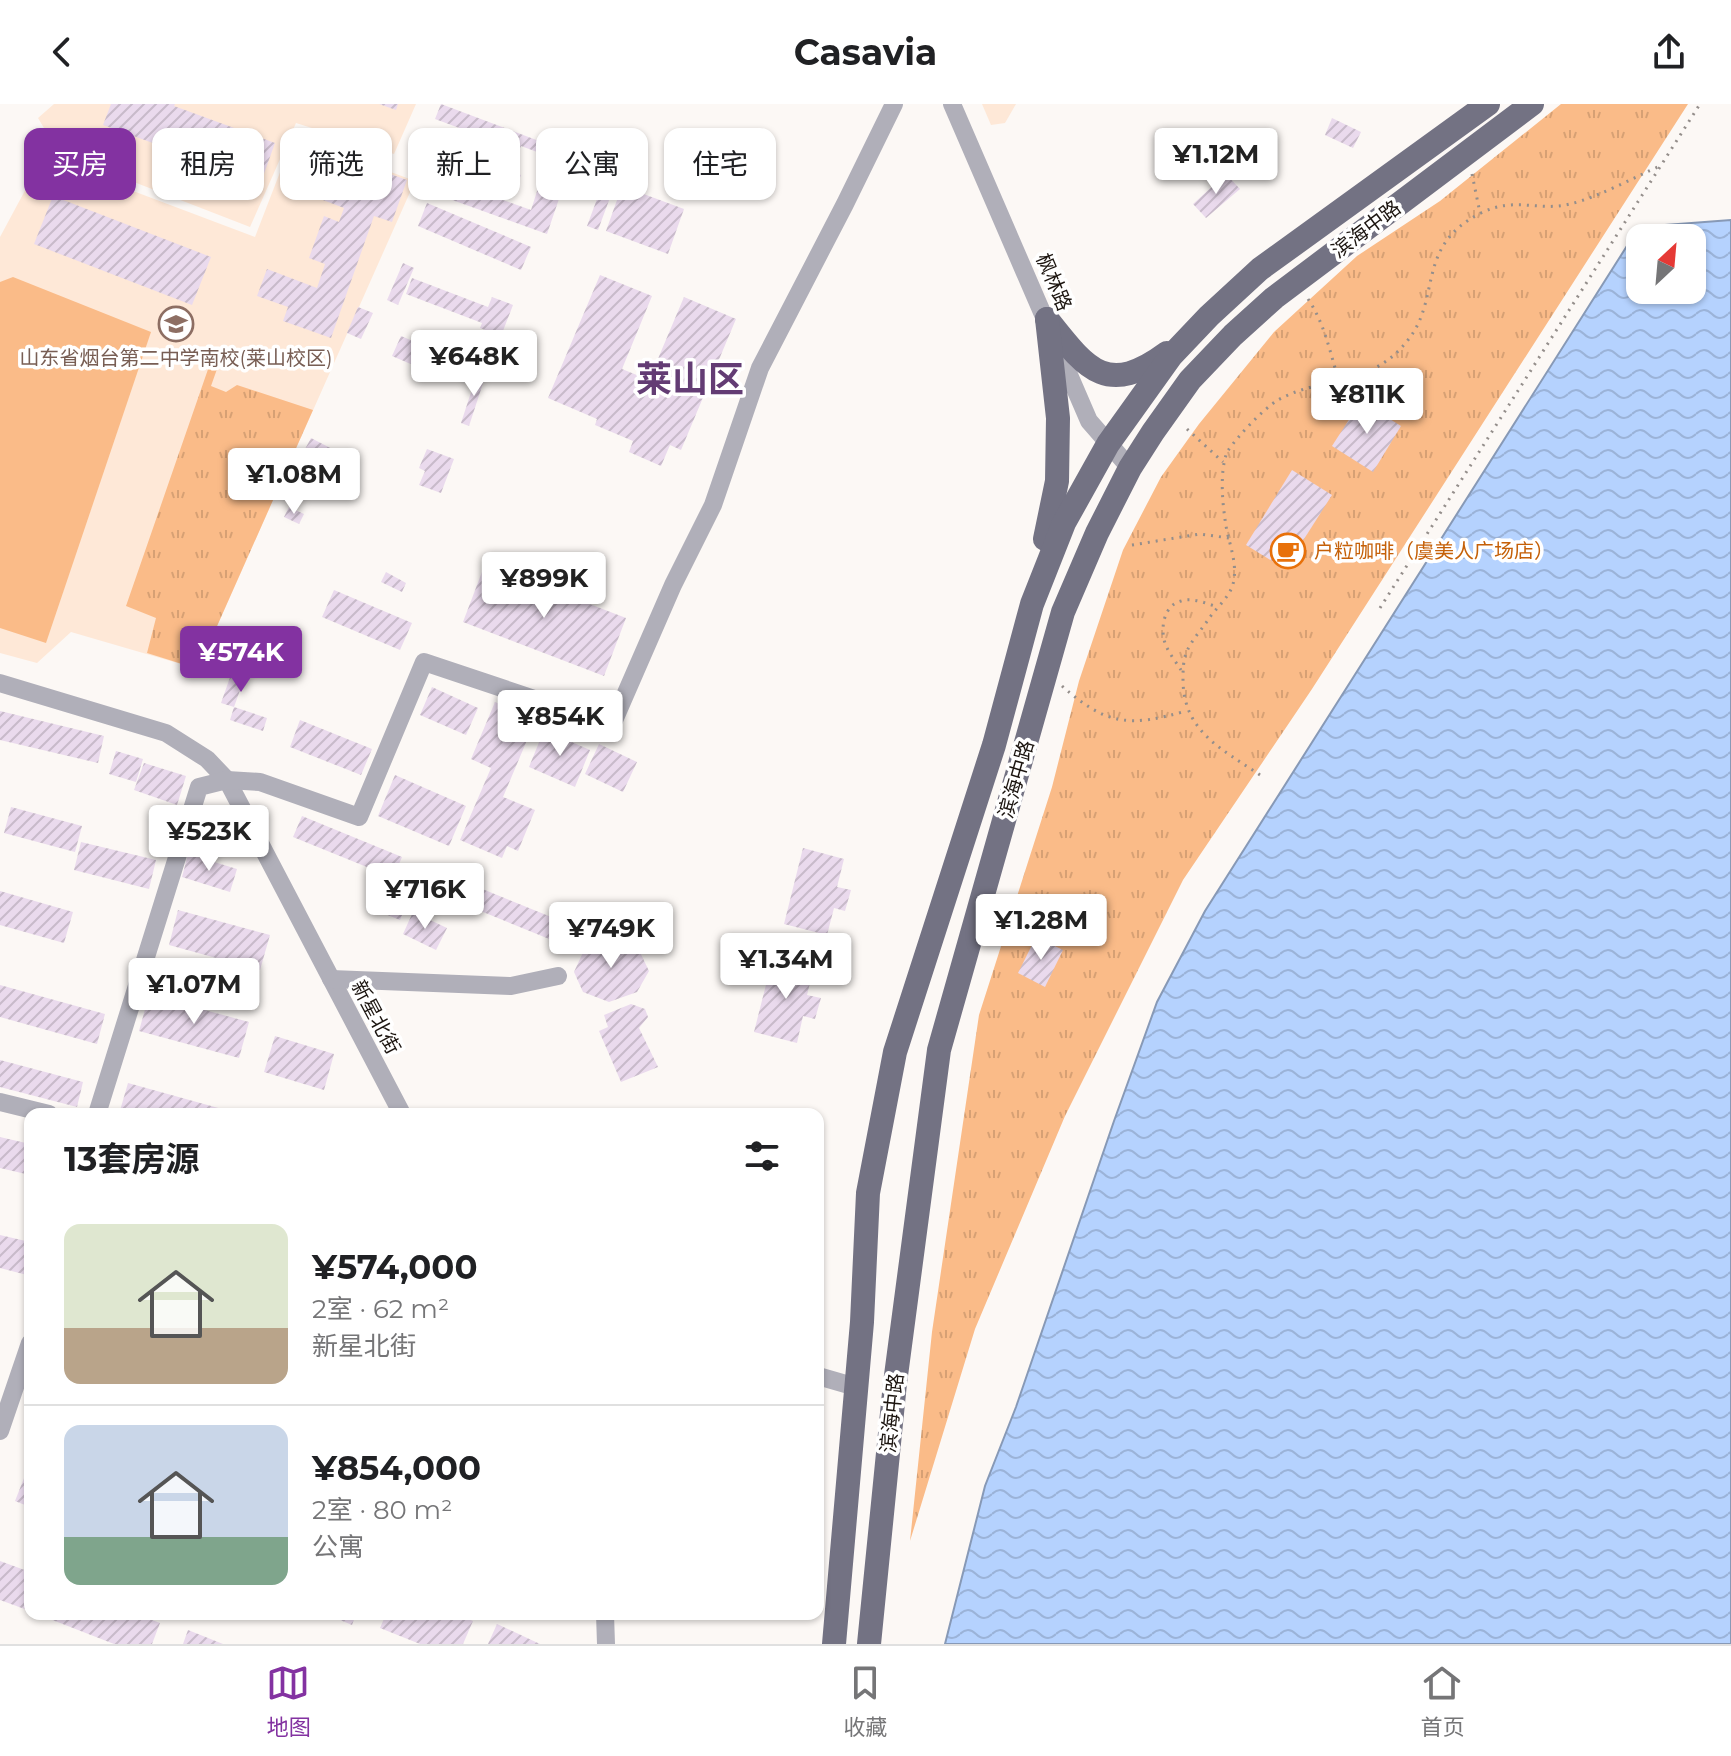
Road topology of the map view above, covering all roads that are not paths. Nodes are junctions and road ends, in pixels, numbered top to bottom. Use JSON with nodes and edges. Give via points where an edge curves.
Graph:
{"nodes":[{"id":1,"x":894,"y":104,"type":"edge"},
{"id":2,"x":952,"y":104,"type":"edge"},
{"id":3,"x":1488,"y":104,"type":"edge"},
{"id":4,"x":1532,"y":104,"type":"edge"},
{"id":5,"x":1209,"y":316,"type":"junction"},
{"id":6,"x":1047,"y":319,"type":"junction"},
{"id":7,"x":1108,"y":444,"type":"junction"},
{"id":8,"x":1130,"y":468,"type":"junction"},
{"id":9,"x":1032,"y":604,"type":"junction"},
{"id":10,"x":0,"y":683,"type":"edge"},
{"id":11,"x":227,"y":780,"type":"junction"},
{"id":12,"x":558,"y":976,"type":"dead end"},
{"id":13,"x":331,"y":979,"type":"junction"},
{"id":14,"x":0,"y":1102,"type":"edge"},
{"id":15,"x":24,"y":1108,"type":"edge"},
{"id":16,"x":99,"y":1108,"type":"edge"},
{"id":17,"x":399,"y":1108,"type":"edge"},
{"id":18,"x":24,"y":1361,"type":"edge"},
{"id":19,"x":824,"y":1378,"type":"edge"},
{"id":20,"x":856,"y":1387,"type":"junction"},
{"id":21,"x":0,"y":1431,"type":"edge"},
{"id":22,"x":605,"y":1620,"type":"edge"},
{"id":23,"x":606,"y":1644,"type":"edge"},
{"id":24,"x":834,"y":1644,"type":"edge"},
{"id":25,"x":869,"y":1644,"type":"edge"}],
"edges":[{"from":1,"to":11,"type":"street","via":[[760,368],[713,505],[612,725],[424,662],[359,817],[260,782]]},
{"from":2,"to":6,"type":"street","name":"枫林路"},
{"from":3,"to":5,"type":"main road","name":"滨海中路","via":[[1260,269]]},
{"from":4,"to":8,"type":"main road","name":"滨海中路","via":[[1243,326],[1190,380]]},
{"from":5,"to":6,"type":"main road","via":[[1164,356],[1117,377],[1078,358]]},
{"from":5,"to":7,"type":"main road","name":"滨海中路","via":[[1171,356]]},
{"from":6,"to":7,"type":"street","name":"枫林路","via":[[1089,421]]},
{"from":6,"to":9,"type":"main road","via":[[1058,418],[1057,481]]},
{"from":7,"to":8,"type":"street","name":"枫林路"},
{"from":7,"to":9,"type":"main road","name":"滨海中路","via":[[1064,523]]},
{"from":8,"to":25,"type":"main road","name":"滨海中路","via":[[1063,612],[939,1050],[899,1352]]},
{"from":9,"to":20,"type":"main road","name":"滨海中路","via":[[994,745],[895,1052],[868,1193]]},
{"from":10,"to":11,"type":"street","name":"新星北街","via":[[166,733],[207,759]]},
{"from":11,"to":13,"type":"street","name":"新星北街"},
{"from":11,"to":16,"type":"street","via":[[199,787]]},
{"from":12,"to":13,"type":"street","via":[[511,986]]},
{"from":13,"to":17,"type":"street","name":"新星北街"},
{"from":14,"to":15,"type":"street"},
{"from":18,"to":21,"type":"street"},
{"from":19,"to":20,"type":"street"},
{"from":20,"to":24,"type":"main road","name":"滨海中路"},
{"from":22,"to":23,"type":"street"}]}
